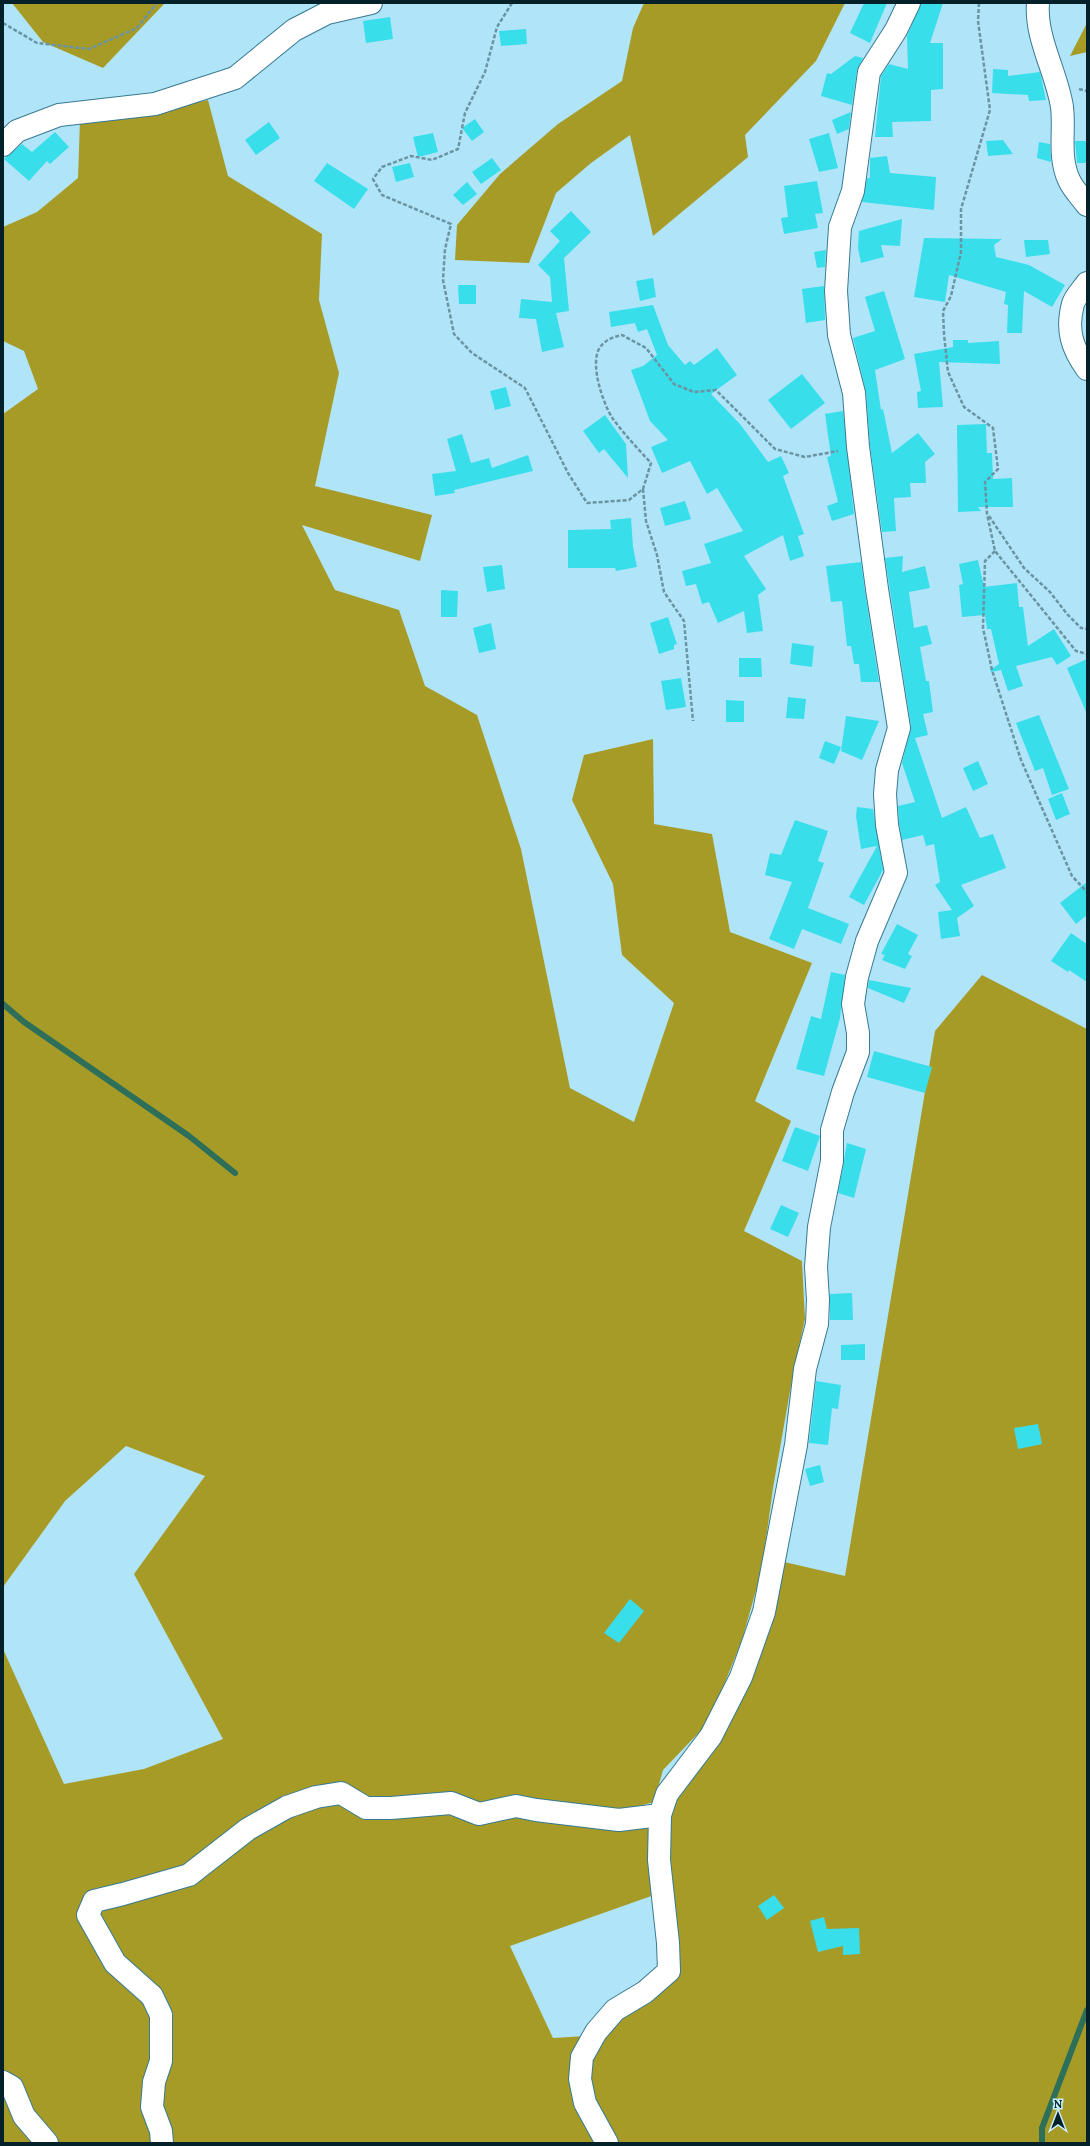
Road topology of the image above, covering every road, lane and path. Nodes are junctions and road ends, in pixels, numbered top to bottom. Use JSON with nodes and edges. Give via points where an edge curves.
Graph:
{"nodes":[{"id":1,"x":157,"y":3,"type":"edge"},
{"id":2,"x":371,"y":3,"type":"edge"},
{"id":3,"x":512,"y":3,"type":"edge"},
{"id":4,"x":909,"y":3,"type":"edge"},
{"id":5,"x":979,"y":3,"type":"edge"},
{"id":6,"x":1038,"y":3,"type":"edge"},
{"id":7,"x":3,"y":23,"type":"edge"},
{"id":8,"x":3,"y":145,"type":"edge"},
{"id":9,"x":1087,"y":205,"type":"edge"},
{"id":10,"x":1087,"y":283,"type":"edge"},
{"id":11,"x":1087,"y":370,"type":"edge"},
{"id":12,"x":858,"y":447,"type":"junction"},
{"id":13,"x":643,"y":489,"type":"junction"},
{"id":14,"x":987,"y":514,"type":"junction"},
{"id":15,"x":995,"y":551,"type":"junction"},
{"id":16,"x":1087,"y":629,"type":"edge"},
{"id":17,"x":1087,"y":654,"type":"edge"},
{"id":18,"x":693,"y":721,"type":"dead end"},
{"id":19,"x":1087,"y":892,"type":"edge"},
{"id":20,"x":660,"y":1815,"type":"junction"},
{"id":21,"x":3,"y":2082,"type":"edge"},
{"id":22,"x":47,"y":2143,"type":"edge"},
{"id":23,"x":162,"y":2143,"type":"edge"},
{"id":24,"x":607,"y":2143,"type":"edge"}],
"edges":[{"from":1,"to":7,"type":"path","via":[[137,28],[89,49],[36,43]]},
{"from":2,"to":8,"type":"street","via":[[327,13],[294,30],[235,78],[155,104],[59,116],[17,131]]},
{"from":3,"to":13,"type":"path","via":[[496,27],[485,72],[465,113],[458,149],[432,160],[411,156],[382,167],[373,179],[382,195],[451,224],[445,249],[443,280],[454,334],[472,353],[525,388],[568,473],[587,503],[630,500]]},
{"from":4,"to":12,"type":"street","via":[[896,30],[869,72],[853,191],[840,227],[836,291],[839,335],[854,393]]},
{"from":5,"to":14,"type":"path","via":[[978,20],[990,110],[961,208],[960,252],[951,296],[943,311],[948,372],[964,407],[993,428],[998,468],[985,482]]},
{"from":6,"to":9,"type":"street","via":[[1037,13],[1062,108],[1062,155],[1069,180]]},
{"from":10,"to":11,"type":"street","via":[[1073,303],[1070,336]]},
{"from":12,"to":13,"type":"path","via":[[805,457],[775,449],[716,390],[694,392],[674,384],[646,348],[622,335],[610,338],[599,348],[594,364],[612,418],[651,463]]},
{"from":12,"to":20,"type":"street","via":[[899,728],[888,770],[886,794],[896,873],[867,941],[857,977],[853,1004],[858,1052],[832,1130],[832,1161],[820,1219],[816,1267],[817,1324],[805,1369],[796,1445],[764,1612],[734,1690],[710,1736],[667,1794]]},
{"from":13,"to":18,"type":"path","via":[[646,521],[657,555],[664,592],[684,620]]},
{"from":14,"to":15,"type":"path"},
{"from":14,"to":16,"type":"path","via":[[1024,568],[1050,592],[1081,628]]},
{"from":15,"to":17,"type":"path","via":[[1076,651]]},
{"from":15,"to":19,"type":"path","via":[[985,561],[983,628],[992,670],[1021,760],[1072,876]]},
{"from":20,"to":23,"type":"street","via":[[619,1820],[516,1806],[479,1814],[451,1803],[366,1808],[341,1793],[334,1794],[287,1807],[248,1829],[189,1875],[94,1900],[88,1915],[115,1963],[152,1996],[161,2015],[161,2061],[154,2082],[152,2107],[161,2131]]},
{"from":20,"to":24,"type":"street","via":[[659,1860],[669,1971],[645,1992],[615,2010],[596,2032],[582,2057],[580,2079],[585,2103]]},
{"from":21,"to":22,"type":"street","via":[[12,2087],[24,2116]]}]}
